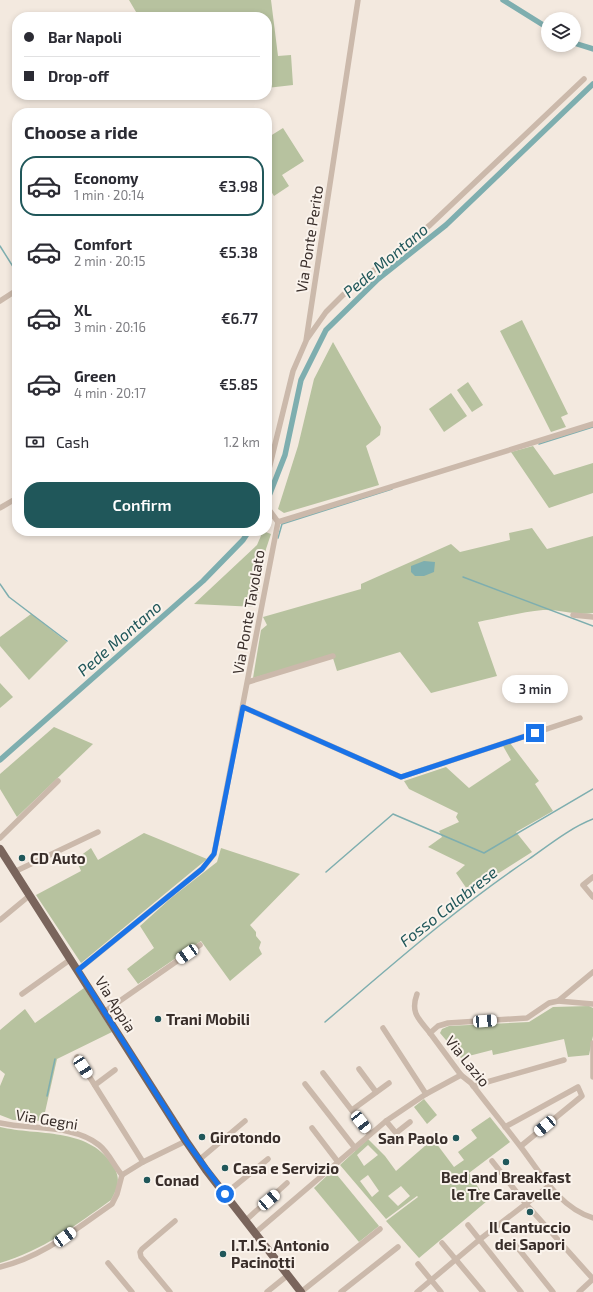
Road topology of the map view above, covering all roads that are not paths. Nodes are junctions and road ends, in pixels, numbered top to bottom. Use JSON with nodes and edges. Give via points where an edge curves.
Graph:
{"nodes":[{"id":1,"x":358,"y":0,"type":"edge"},
{"id":2,"x":584,"y":79,"type":"dead end"},
{"id":3,"x":12,"y":293,"type":"edge"},
{"id":4,"x":0,"y":301,"type":"edge"},
{"id":5,"x":306,"y":341,"type":"junction"},
{"id":6,"x":593,"y":424,"type":"edge"},
{"id":7,"x":272,"y":457,"type":"edge"},
{"id":8,"x":12,"y":501,"type":"edge"},
{"id":9,"x":0,"y":508,"type":"edge"},
{"id":10,"x":272,"y":514,"type":"edge"},
{"id":11,"x":278,"y":522,"type":"junction"},
{"id":12,"x":573,"y":615,"type":"dead end"},
{"id":13,"x":593,"y":617,"type":"edge"},
{"id":14,"x":333,"y":656,"type":"dead end"},
{"id":15,"x":248,"y":682,"type":"junction"},
{"id":16,"x":243,"y":707,"type":"junction"},
{"id":17,"x":580,"y":718,"type":"dead end"},
{"id":18,"x":58,"y":780,"type":"dead end"},
{"id":19,"x":98,"y":832,"type":"dead end"},
{"id":20,"x":0,"y":838,"type":"edge"},
{"id":21,"x":1,"y":852,"type":"edge"},
{"id":22,"x":14,"y":872,"type":"junction"},
{"id":23,"x":593,"y":877,"type":"edge"},
{"id":24,"x":29,"y":896,"type":"junction"},
{"id":25,"x":593,"y":897,"type":"edge"},
{"id":26,"x":0,"y":920,"type":"edge"},
{"id":27,"x":200,"y":945,"type":"dead end"},
{"id":28,"x":71,"y":959,"type":"junction"},
{"id":29,"x":78,"y":970,"type":"junction"},
{"id":30,"x":593,"y":972,"type":"edge"},
{"id":31,"x":22,"y":994,"type":"dead end"},
{"id":32,"x":418,"y":994,"type":"dead end"},
{"id":33,"x":558,"y":1001,"type":"junction"},
{"id":34,"x":593,"y":1004,"type":"edge"},
{"id":35,"x":104,"y":1012,"type":"junction"},
{"id":36,"x":383,"y":1028,"type":"dead end"},
{"id":37,"x":430,"y":1033,"type":"junction"},
{"id":38,"x":593,"y":1043,"type":"edge"},
{"id":39,"x":77,"y":1057,"type":"dead end"},
{"id":40,"x":564,"y":1060,"type":"dead end"},
{"id":41,"x":359,"y":1068,"type":"dead end"},
{"id":42,"x":115,"y":1070,"type":"dead end"},
{"id":43,"x":323,"y":1073,"type":"dead end"},
{"id":44,"x":461,"y":1075,"type":"junction"},
{"id":45,"x":593,"y":1077,"type":"edge"},
{"id":46,"x":389,"y":1083,"type":"dead end"},
{"id":47,"x":305,"y":1084,"type":"dead end"},
{"id":48,"x":95,"y":1085,"type":"junction"},
{"id":49,"x":473,"y":1086,"type":"junction"},
{"id":50,"x":376,"y":1092,"type":"junction"},
{"id":51,"x":426,"y":1094,"type":"junction"},
{"id":52,"x":352,"y":1110,"type":"junction"},
{"id":53,"x":245,"y":1121,"type":"dead end"},
{"id":54,"x":386,"y":1121,"type":"junction"},
{"id":55,"x":410,"y":1122,"type":"dead end"},
{"id":56,"x":0,"y":1123,"type":"edge"},
{"id":57,"x":505,"y":1127,"type":"junction"},
{"id":58,"x":312,"y":1128,"type":"dead end"},
{"id":59,"x":370,"y":1134,"type":"junction"},
{"id":60,"x":186,"y":1141,"type":"junction"},
{"id":61,"x":520,"y":1146,"type":"junction"},
{"id":62,"x":355,"y":1148,"type":"junction"},
{"id":63,"x":268,"y":1159,"type":"dead end"},
{"id":64,"x":199,"y":1160,"type":"junction"},
{"id":65,"x":492,"y":1161,"type":"dead end"},
{"id":66,"x":143,"y":1162,"type":"junction"},
{"id":67,"x":338,"y":1162,"type":"junction"},
{"id":68,"x":122,"y":1174,"type":"junction"},
{"id":69,"x":288,"y":1183,"type":"dead end"},
{"id":70,"x":549,"y":1186,"type":"junction"},
{"id":71,"x":225,"y":1194,"type":"junction"},
{"id":72,"x":526,"y":1204,"type":"junction"},
{"id":73,"x":593,"y":1218,"type":"edge"},
{"id":74,"x":175,"y":1221,"type":"dead end"},
{"id":75,"x":245,"y":1221,"type":"junction"},
{"id":76,"x":468,"y":1225,"type":"dead end"},
{"id":77,"x":380,"y":1229,"type":"dead end"},
{"id":78,"x":255,"y":1233,"type":"junction"},
{"id":79,"x":479,"y":1240,"type":"junction"},
{"id":80,"x":513,"y":1242,"type":"dead end"},
{"id":81,"x":442,"y":1243,"type":"dead end"},
{"id":82,"x":398,"y":1247,"type":"dead end"},
{"id":83,"x":456,"y":1259,"type":"junction"},
{"id":84,"x":108,"y":1263,"type":"dead end"},
{"id":85,"x":418,"y":1264,"type":"dead end"},
{"id":86,"x":0,"y":1267,"type":"edge"},
{"id":87,"x":288,"y":1275,"type":"junction"},
{"id":88,"x":593,"y":1279,"type":"edge"},
{"id":89,"x":431,"y":1280,"type":"junction"},
{"id":90,"x":132,"y":1292,"type":"edge"},
{"id":91,"x":170,"y":1292,"type":"edge"},
{"id":92,"x":266,"y":1292,"type":"edge"},
{"id":93,"x":301,"y":1292,"type":"edge"},
{"id":94,"x":341,"y":1292,"type":"edge"},
{"id":95,"x":417,"y":1292,"type":"edge"},
{"id":96,"x":441,"y":1292,"type":"edge"},
{"id":97,"x":483,"y":1292,"type":"edge"},
{"id":98,"x":521,"y":1292,"type":"edge"},
{"id":99,"x":553,"y":1292,"type":"edge"},
{"id":100,"x":579,"y":1292,"type":"edge"}],
"edges":[{"from":1,"to":5,"type":"street","name":"Via Ponte Perito"},
{"from":2,"to":5,"type":"street","via":[[430,225],[342,295],[326,312]]},
{"from":3,"to":4,"type":"street"},
{"from":5,"to":7,"type":"street","name":"Via Ponte Perito","via":[[293,371]]},
{"from":6,"to":11,"type":"street"},
{"from":8,"to":9,"type":"street"},
{"from":10,"to":11,"type":"street"},
{"from":11,"to":15,"type":"street","name":"Via Ponte Tavolato"},
{"from":12,"to":13,"type":"street"},
{"from":14,"to":15,"type":"street"},
{"from":15,"to":16,"type":"street","name":"Via Ponte Tavolato"},
{"from":16,"to":17,"type":"street","via":[[401,777]]},
{"from":16,"to":29,"type":"street","name":"Via Ponte Tavolato","via":[[214,854],[202,869]]},
{"from":18,"to":20,"type":"street"},
{"from":19,"to":22,"type":"street"},
{"from":21,"to":22,"type":"main road","name":"Via Appia"},
{"from":22,"to":24,"type":"main road","name":"Via Appia"},
{"from":23,"to":25,"type":"street","via":[[583,885]]},
{"from":24,"to":26,"type":"street"},
{"from":24,"to":28,"type":"main road","name":"Via Appia"},
{"from":27,"to":35,"type":"street"},
{"from":28,"to":29,"type":"main road","name":"Via Appia"},
{"from":28,"to":31,"type":"street"},
{"from":29,"to":35,"type":"main road","name":"Via Appia"},
{"from":30,"to":33,"type":"street","name":"Via Lazio"},
{"from":32,"to":37,"type":"street","via":[[414,1010]]},
{"from":33,"to":34,"type":"street"},
{"from":33,"to":37,"type":"street","name":"Via Lazio","via":[[548,1003],[527,1018],[448,1023],[438,1026]]},
{"from":35,"to":60,"type":"main road","name":"Via Appia"},
{"from":36,"to":51,"type":"street"},
{"from":37,"to":44,"type":"street","name":"Via Lazio"},
{"from":38,"to":45,"type":"street"},
{"from":39,"to":48,"type":"street"},
{"from":40,"to":49,"type":"street"},
{"from":41,"to":50,"type":"street"},
{"from":42,"to":48,"type":"street"},
{"from":43,"to":52,"type":"street"},
{"from":44,"to":49,"type":"street","name":"Via Lazio"},
{"from":44,"to":51,"type":"street"},
{"from":46,"to":50,"type":"street"},
{"from":47,"to":62,"type":"street"},
{"from":48,"to":66,"type":"street"},
{"from":49,"to":57,"type":"street","name":"Via Lazio"},
{"from":50,"to":52,"type":"street"},
{"from":51,"to":54,"type":"street"},
{"from":52,"to":59,"type":"street"},
{"from":53,"to":64,"type":"street"},
{"from":54,"to":55,"type":"street","via":[[396,1133]]},
{"from":54,"to":59,"type":"street"},
{"from":56,"to":68,"type":"street","name":"Via Gegni","via":[[62,1131],[92,1140],[101,1146]]},
{"from":57,"to":61,"type":"street","name":"Via Lazio"},
{"from":57,"to":61,"type":"street","via":[[578,1087],[582,1096]]},
{"from":58,"to":67,"type":"street"},
{"from":59,"to":62,"type":"street"},
{"from":60,"to":64,"type":"main road","name":"Via Appia"},
{"from":60,"to":66,"type":"street"},
{"from":61,"to":70,"type":"street","name":"Via Lazio"},
{"from":62,"to":67,"type":"street"},
{"from":63,"to":71,"type":"street"},
{"from":64,"to":71,"type":"main road","name":"Via Appia"},
{"from":65,"to":72,"type":"street"},
{"from":66,"to":68,"type":"street"},
{"from":67,"to":78,"type":"street"},
{"from":68,"to":86,"type":"street","via":[[112,1204],[56,1243],[18,1263]]},
{"from":69,"to":75,"type":"street"},
{"from":70,"to":72,"type":"street"},
{"from":70,"to":73,"type":"street","name":"Via Lazio","via":[[565,1203]]},
{"from":71,"to":75,"type":"main road","name":"Via Appia"},
{"from":72,"to":79,"type":"street"},
{"from":72,"to":88,"type":"street"},
{"from":74,"to":91,"type":"street","via":[[140,1252],[141,1257]]},
{"from":75,"to":78,"type":"main road","name":"Via Appia"},
{"from":76,"to":79,"type":"street"},
{"from":77,"to":93,"type":"street"},
{"from":78,"to":87,"type":"main road","name":"Via Appia"},
{"from":79,"to":83,"type":"street"},
{"from":79,"to":98,"type":"street"},
{"from":80,"to":99,"type":"street"},
{"from":81,"to":83,"type":"street"},
{"from":82,"to":94,"type":"street"},
{"from":83,"to":89,"type":"street"},
{"from":83,"to":97,"type":"street"},
{"from":84,"to":90,"type":"street"},
{"from":85,"to":89,"type":"street"},
{"from":87,"to":92,"type":"street"},
{"from":87,"to":93,"type":"main road","name":"Via Appia"},
{"from":88,"to":100,"type":"street"},
{"from":89,"to":95,"type":"street"},
{"from":89,"to":96,"type":"street"}]}
